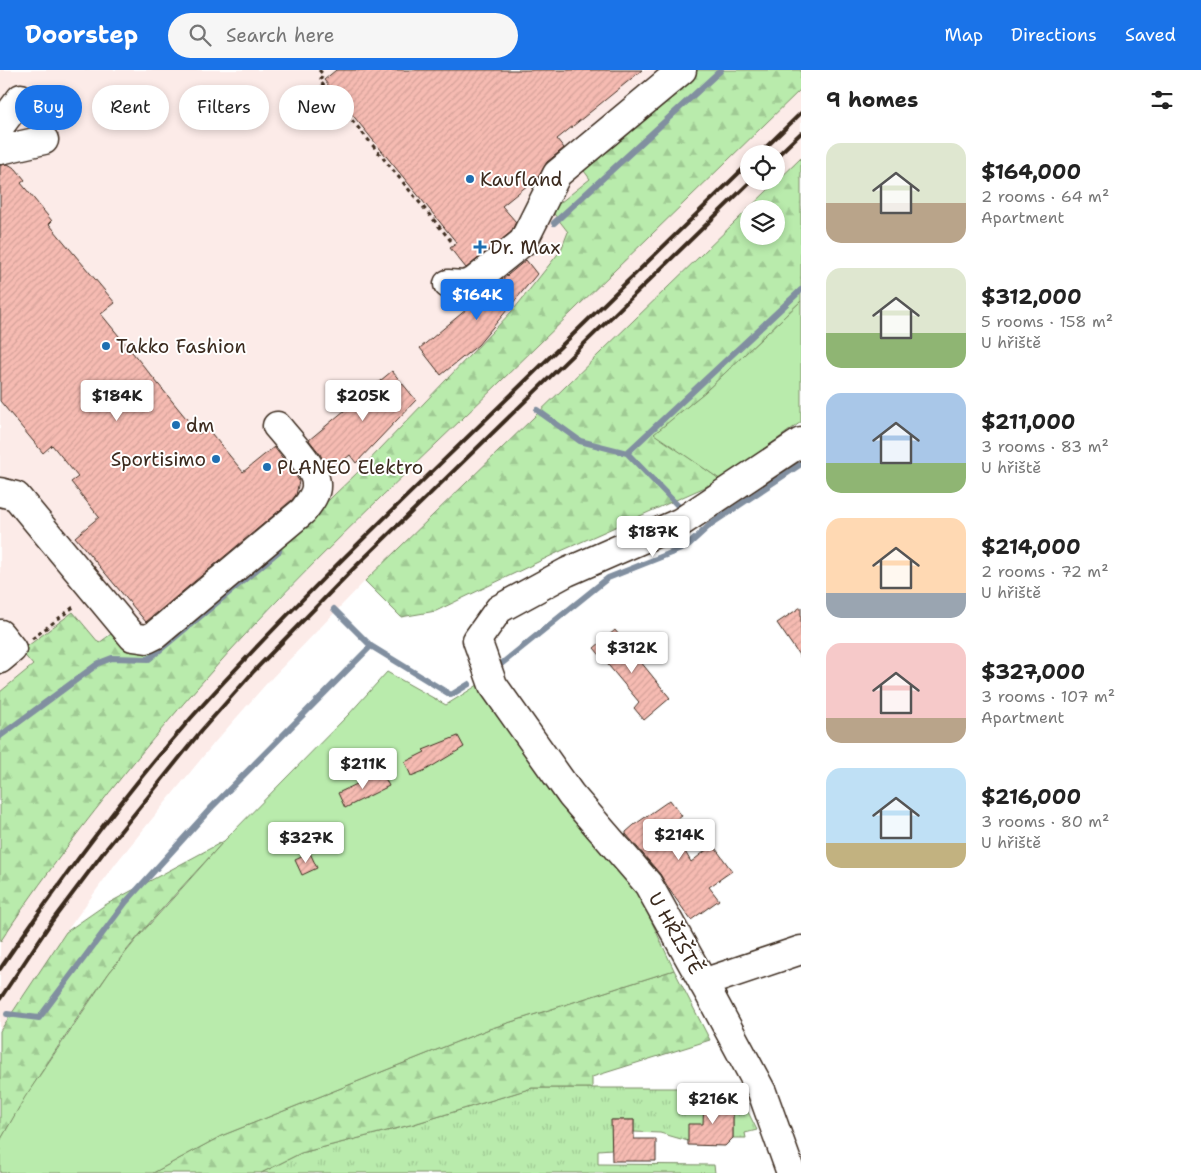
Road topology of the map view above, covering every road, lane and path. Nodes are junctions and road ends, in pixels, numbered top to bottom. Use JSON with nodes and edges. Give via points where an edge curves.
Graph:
{"nodes":[{"id":1,"x":319,"y":70,"type":"edge"},
{"id":2,"x":682,"y":70,"type":"edge"},
{"id":3,"x":15,"y":106,"type":"edge"},
{"id":4,"x":0,"y":126,"type":"edge"},
{"id":5,"x":44,"y":140,"type":"dead end"},
{"id":6,"x":0,"y":150,"type":"edge"},
{"id":7,"x":450,"y":241,"type":"dead end"},
{"id":8,"x":448,"y":284,"type":"dead end"},
{"id":9,"x":277,"y":426,"type":"dead end"},
{"id":10,"x":801,"y":442,"type":"edge"},
{"id":11,"x":0,"y":492,"type":"edge"},
{"id":12,"x":71,"y":609,"type":"dead end"},
{"id":13,"x":0,"y":634,"type":"edge"},
{"id":14,"x":31,"y":639,"type":"dead end"},
{"id":15,"x":0,"y":659,"type":"edge"},
{"id":16,"x":801,"y":950,"type":"edge"},
{"id":17,"x":703,"y":983,"type":"junction"},
{"id":18,"x":792,"y":1173,"type":"edge"}],
"edges":[{"from":1,"to":7,"type":"path","via":[[322,74],[320,81]]},
{"from":2,"to":8,"type":"street","via":[[557,174],[523,242],[473,282]]},
{"from":3,"to":4,"type":"street"},
{"from":5,"to":6,"type":"street"},
{"from":9,"to":11,"type":"street","via":[[314,473],[314,497],[303,511],[155,635],[146,639],[133,637],[16,496]]},
{"from":10,"to":17,"type":"street","name":"U HŘIŠTĚ","via":[[681,522],[567,572],[499,609],[477,640],[494,685],[571,795],[648,884]]},
{"from":12,"to":14,"type":"path"},
{"from":13,"to":15,"type":"street","via":[[12,649]]},
{"from":16,"to":17,"type":"street"},
{"from":17,"to":18,"type":"street","name":"U HŘIŠTĚ","via":[[762,1092]]}]}
